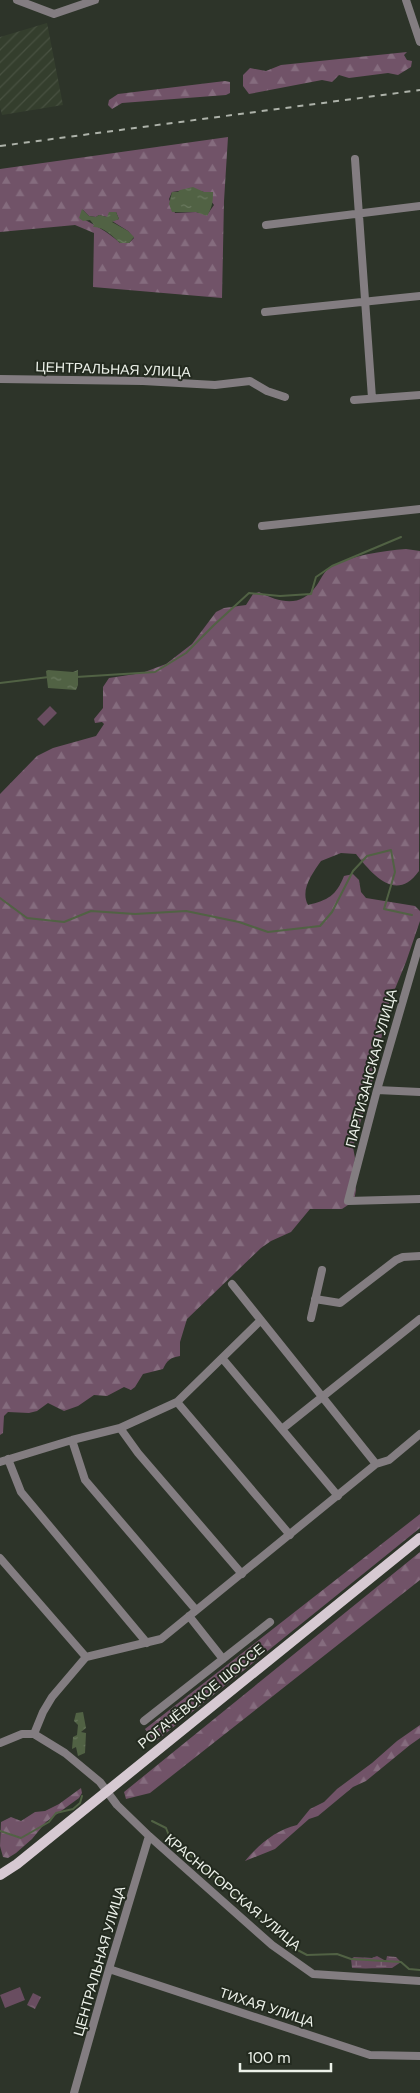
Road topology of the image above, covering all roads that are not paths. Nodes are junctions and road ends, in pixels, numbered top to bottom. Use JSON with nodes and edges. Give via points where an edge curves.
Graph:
{"nodes":[{"id":1,"x":17,"y":0,"type":"edge"},
{"id":2,"x":95,"y":0,"type":"edge"},
{"id":3,"x":406,"y":0,"type":"edge"},
{"id":4,"x":420,"y":42,"type":"edge"},
{"id":5,"x":355,"y":159,"type":"dead end"},
{"id":6,"x":420,"y":206,"type":"edge"},
{"id":7,"x":359,"y":214,"type":"junction"},
{"id":8,"x":266,"y":225,"type":"dead end"},
{"id":9,"x":420,"y":296,"type":"edge"},
{"id":10,"x":366,"y":303,"type":"junction"},
{"id":11,"x":266,"y":312,"type":"dead end"},
{"id":12,"x":0,"y":379,"type":"edge"},
{"id":13,"x":420,"y":395,"type":"edge"},
{"id":14,"x":285,"y":397,"type":"dead end"},
{"id":15,"x":372,"y":398,"type":"junction"},
{"id":16,"x":354,"y":400,"type":"dead end"},
{"id":17,"x":420,"y":509,"type":"edge"},
{"id":18,"x":262,"y":526,"type":"dead end"},
{"id":19,"x":420,"y":942,"type":"edge"},
{"id":20,"x":377,"y":1090,"type":"junction"},
{"id":21,"x":420,"y":1092,"type":"edge"},
{"id":22,"x":420,"y":1199,"type":"edge"},
{"id":23,"x":420,"y":1256,"type":"edge"},
{"id":24,"x":322,"y":1270,"type":"dead end"},
{"id":25,"x":232,"y":1284,"type":"dead end"},
{"id":26,"x":316,"y":1299,"type":"junction"},
{"id":27,"x":311,"y":1318,"type":"dead end"},
{"id":28,"x":420,"y":1319,"type":"edge"},
{"id":29,"x":261,"y":1320,"type":"junction"},
{"id":30,"x":222,"y":1358,"type":"junction"},
{"id":31,"x":324,"y":1397,"type":"junction"},
{"id":32,"x":177,"y":1402,"type":"junction"},
{"id":33,"x":120,"y":1428,"type":"junction"},
{"id":34,"x":282,"y":1429,"type":"junction"},
{"id":35,"x":420,"y":1434,"type":"edge"},
{"id":36,"x":72,"y":1440,"type":"junction"},
{"id":37,"x":4,"y":1460,"type":"edge"},
{"id":38,"x":376,"y":1464,"type":"junction"},
{"id":39,"x":338,"y":1496,"type":"junction"},
{"id":40,"x":290,"y":1535,"type":"junction"},
{"id":41,"x":420,"y":1538,"type":"edge"},
{"id":42,"x":0,"y":1558,"type":"edge"},
{"id":43,"x":242,"y":1574,"type":"junction"},
{"id":44,"x":196,"y":1610,"type":"junction"},
{"id":45,"x":189,"y":1616,"type":"junction"},
{"id":46,"x":270,"y":1622,"type":"dead end"},
{"id":47,"x":147,"y":1643,"type":"junction"},
{"id":48,"x":86,"y":1657,"type":"junction"},
{"id":49,"x":223,"y":1659,"type":"junction"},
{"id":50,"x":144,"y":1721,"type":"dead end"},
{"id":51,"x":34,"y":1734,"type":"junction"},
{"id":52,"x":0,"y":1743,"type":"edge"},
{"id":53,"x":106,"y":1791,"type":"junction"},
{"id":54,"x":149,"y":1836,"type":"junction"},
{"id":55,"x":0,"y":1875,"type":"edge"},
{"id":56,"x":109,"y":1968,"type":"junction"},
{"id":57,"x":420,"y":1981,"type":"edge"},
{"id":58,"x":420,"y":2056,"type":"edge"},
{"id":59,"x":74,"y":2093,"type":"edge"}],
"edges":[{"from":1,"to":2,"type":"street","via":[[54,14]]},
{"from":3,"to":4,"type":"street"},
{"from":5,"to":7,"type":"street"},
{"from":6,"to":7,"type":"street"},
{"from":7,"to":8,"type":"street"},
{"from":7,"to":10,"type":"street"},
{"from":9,"to":10,"type":"street"},
{"from":10,"to":11,"type":"street"},
{"from":10,"to":15,"type":"street"},
{"from":12,"to":14,"type":"street","name":"ЦЕНТРАЛЬНАЯ УЛИЦА","via":[[226,384],[250,381]]},
{"from":13,"to":15,"type":"street"},
{"from":15,"to":16,"type":"street"},
{"from":17,"to":18,"type":"street"},
{"from":19,"to":20,"type":"street","name":"ПАРТИЗАНСКАЯ УЛИЦА"},
{"from":20,"to":21,"type":"street"},
{"from":20,"to":22,"type":"street","name":"ПАРТИЗАНСКАЯ УЛИЦА","via":[[348,1201]]},
{"from":23,"to":26,"type":"street","via":[[402,1257],[389,1264],[340,1302]]},
{"from":24,"to":26,"type":"street"},
{"from":25,"to":29,"type":"street"},
{"from":26,"to":27,"type":"street"},
{"from":28,"to":31,"type":"street"},
{"from":29,"to":30,"type":"street"},
{"from":29,"to":31,"type":"street"},
{"from":30,"to":32,"type":"street"},
{"from":30,"to":34,"type":"street"},
{"from":31,"to":34,"type":"street"},
{"from":31,"to":38,"type":"street"},
{"from":32,"to":33,"type":"street"},
{"from":32,"to":40,"type":"street"},
{"from":33,"to":36,"type":"street"},
{"from":33,"to":43,"type":"street"},
{"from":34,"to":39,"type":"street"},
{"from":35,"to":38,"type":"street","via":[[389,1460]]},
{"from":36,"to":37,"type":"street"},
{"from":36,"to":44,"type":"street","via":[[86,1480]]},
{"from":37,"to":47,"type":"street","via":[[20,1492]]},
{"from":38,"to":39,"type":"street"},
{"from":39,"to":40,"type":"street"},
{"from":40,"to":43,"type":"street"},
{"from":41,"to":53,"type":"main road","name":"РОГАЧЁВСКОЕ ШОССЕ"},
{"from":42,"to":48,"type":"street"},
{"from":43,"to":44,"type":"street"},
{"from":44,"to":45,"type":"street"},
{"from":45,"to":47,"type":"street","via":[[161,1639]]},
{"from":45,"to":49,"type":"street"},
{"from":46,"to":49,"type":"street"},
{"from":47,"to":48,"type":"street"},
{"from":48,"to":51,"type":"street","via":[[52,1697]]},
{"from":49,"to":50,"type":"street"},
{"from":51,"to":52,"type":"street","via":[[22,1734]]},
{"from":51,"to":53,"type":"street","name":"КРАСНОГОРСКАЯ УЛИЦА","via":[[65,1753],[100,1782]]},
{"from":53,"to":54,"type":"street","name":"КРАСНОГОРСКАЯ УЛИЦА"},
{"from":53,"to":55,"type":"main road","name":"РОГАЧЁВСКОЕ ШОССЕ"},
{"from":54,"to":56,"type":"street","name":"ЦЕНТРАЛЬНАЯ УЛИЦА"},
{"from":54,"to":57,"type":"street","name":"КРАСНОГОРСКАЯ УЛИЦА","via":[[272,1945],[313,1974]]},
{"from":56,"to":58,"type":"street","name":"ТИХАЯ УЛИЦА","via":[[370,2054]]},
{"from":56,"to":59,"type":"street","name":"ЦЕНТРАЛЬНАЯ УЛИЦА"}]}
